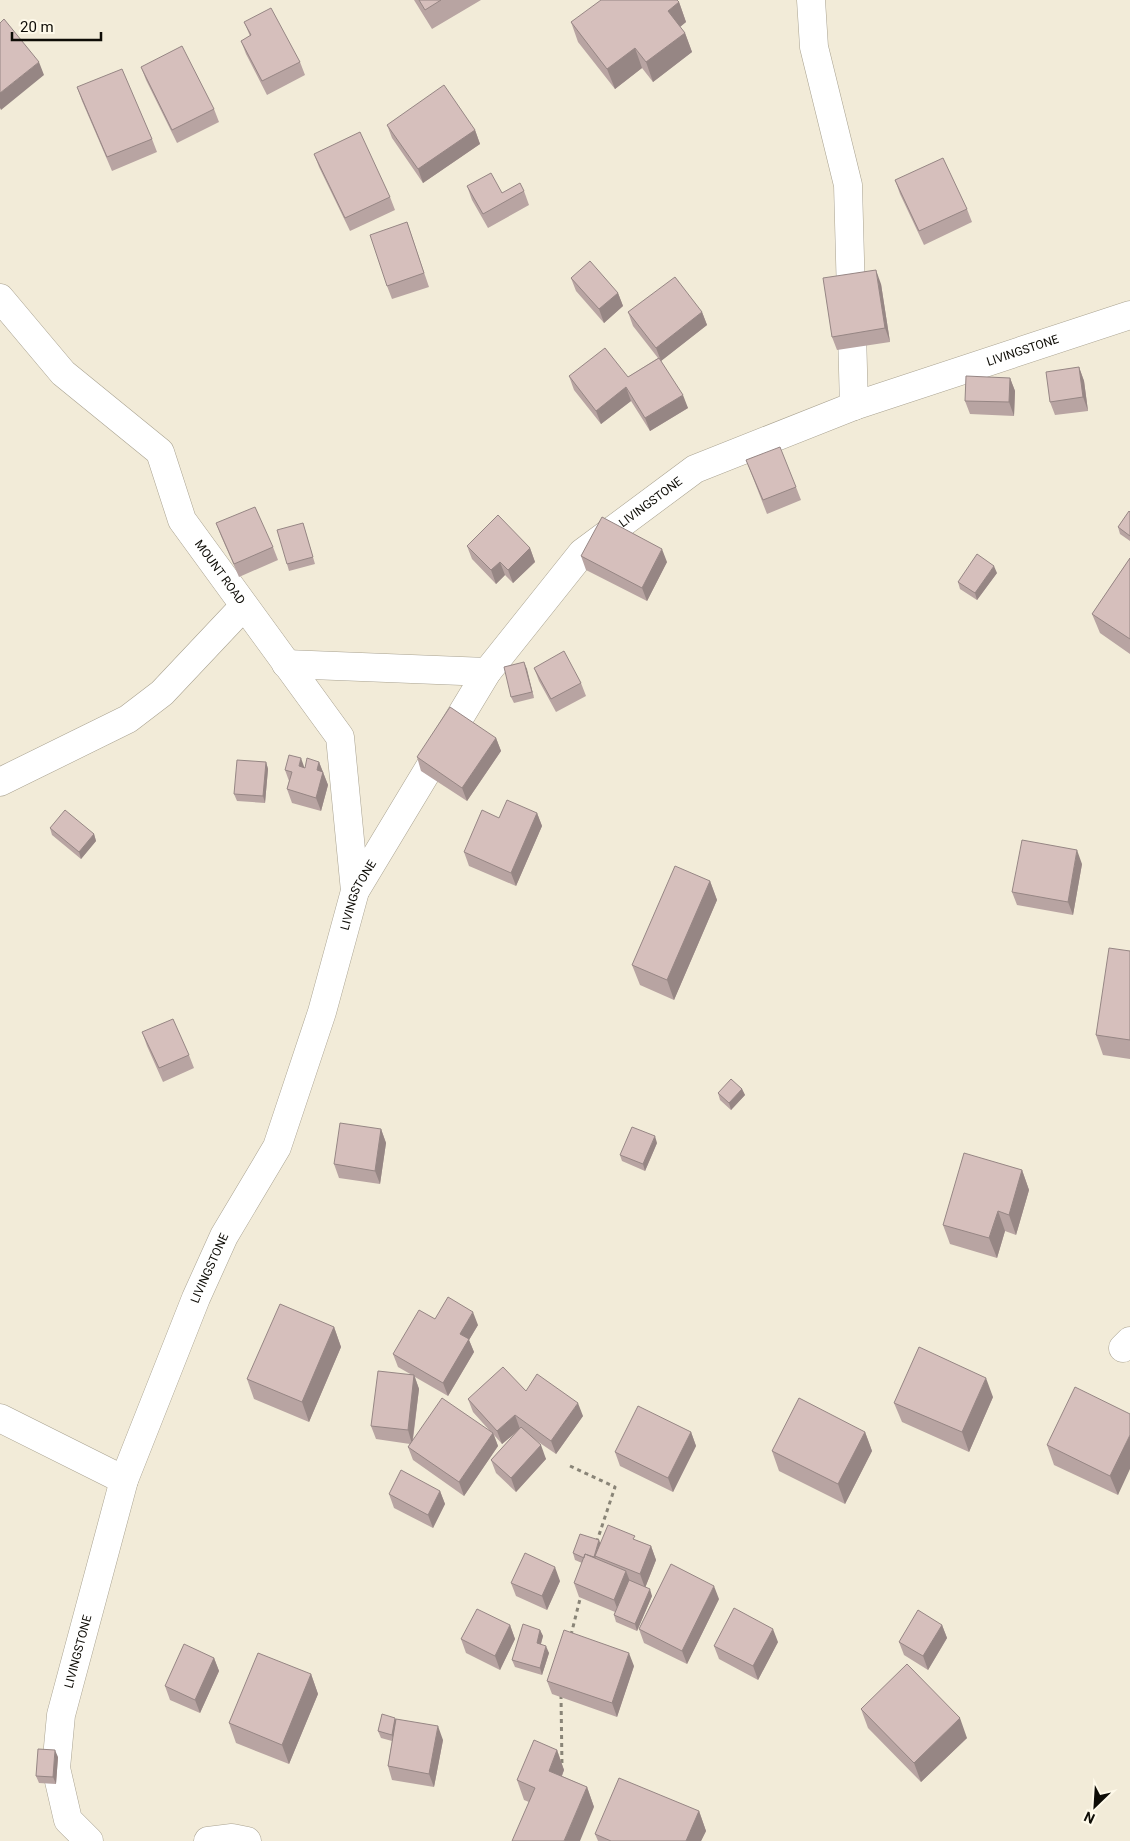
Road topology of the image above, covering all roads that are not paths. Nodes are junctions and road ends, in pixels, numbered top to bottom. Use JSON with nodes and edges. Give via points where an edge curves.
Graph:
{"nodes":[{"id":1,"x":812,"y":0,"type":"edge"},
{"id":2,"x":0,"y":298,"type":"edge"},
{"id":3,"x":1130,"y":315,"type":"edge"},
{"id":4,"x":854,"y":406,"type":"junction"},
{"id":5,"x":244,"y":606,"type":"junction"},
{"id":6,"x":286,"y":664,"type":"junction"},
{"id":7,"x":487,"y":672,"type":"junction"},
{"id":8,"x":0,"y":782,"type":"edge"},
{"id":9,"x":355,"y":891,"type":"junction"},
{"id":10,"x":0,"y":1418,"type":"edge"},
{"id":11,"x":124,"y":1480,"type":"junction"},
{"id":12,"x":89,"y":1841,"type":"edge"},
{"id":13,"x":208,"y":1841,"type":"edge"},
{"id":14,"x":247,"y":1841,"type":"edge"}],
"edges":[{"from":1,"to":4,"type":"street","via":[[814,46],[848,185]]},
{"from":2,"to":5,"type":"street","name":"MOUNT ROAD","via":[[63,373],[160,452],[182,520]]},
{"from":3,"to":4,"type":"street","name":"LIVINGSTONE"},
{"from":4,"to":7,"type":"street","name":"LIVINGSTONE","via":[[695,469],[582,553]]},
{"from":5,"to":6,"type":"street","name":"MOUNT ROAD"},
{"from":5,"to":8,"type":"street","via":[[162,692],[128,718]]},
{"from":6,"to":7,"type":"street"},
{"from":6,"to":9,"type":"street","name":"MOUNT ROAD","via":[[340,737]]},
{"from":7,"to":9,"type":"street","name":"LIVINGSTONE"},
{"from":9,"to":11,"type":"street","name":"LIVINGSTONE","via":[[322,1012],[277,1147],[224,1236]]},
{"from":10,"to":11,"type":"street"},
{"from":11,"to":12,"type":"street","name":"LIVINGSTONE","via":[[60,1724],[56,1768],[68,1820]]},
{"from":13,"to":14,"type":"street","via":[[232,1838]]}]}
